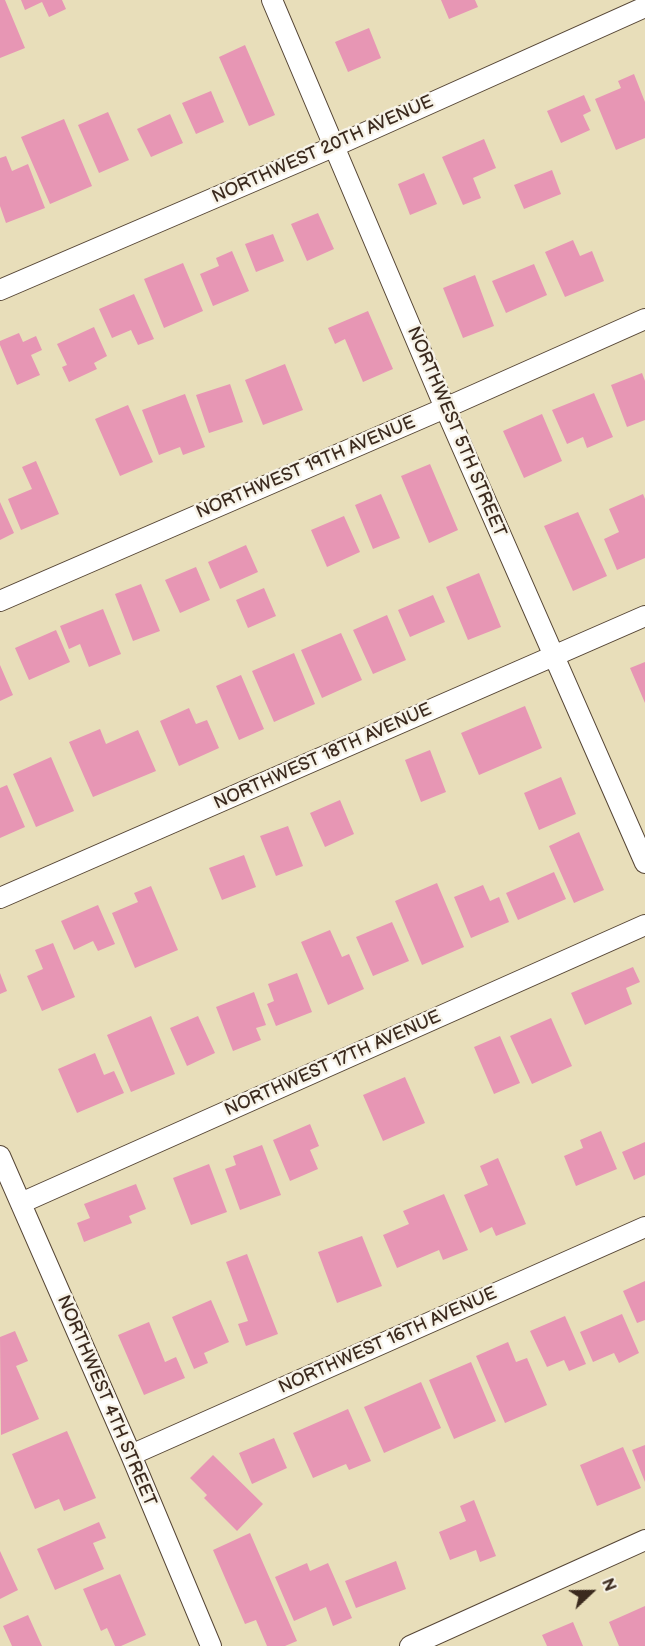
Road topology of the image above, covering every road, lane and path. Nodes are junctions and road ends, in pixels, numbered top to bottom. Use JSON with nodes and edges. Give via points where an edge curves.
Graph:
{"nodes":[{"id":1,"x":272,"y":0,"type":"edge"},
{"id":2,"x":645,"y":7,"type":"edge"},
{"id":3,"x":333,"y":147,"type":"junction"},
{"id":4,"x":0,"y":290,"type":"edge"},
{"id":5,"x":645,"y":319,"type":"edge"},
{"id":6,"x":445,"y":408,"type":"junction"},
{"id":7,"x":0,"y":601,"type":"edge"},
{"id":8,"x":645,"y":616,"type":"edge"},
{"id":9,"x":554,"y":656,"type":"junction"},
{"id":10,"x":645,"y":863,"type":"edge"},
{"id":11,"x":0,"y":898,"type":"edge"},
{"id":12,"x":645,"y":925,"type":"edge"},
{"id":13,"x":0,"y":1156,"type":"edge"},
{"id":14,"x":21,"y":1203,"type":"junction"},
{"id":15,"x":645,"y":1227,"type":"edge"},
{"id":16,"x":130,"y":1455,"type":"junction"},
{"id":17,"x":645,"y":1540,"type":"edge"},
{"id":18,"x":211,"y":1646,"type":"edge"},
{"id":19,"x":411,"y":1646,"type":"edge"}],
"edges":[{"from":1,"to":3,"type":"street","name":"NORTHWEST 5TH STREET"},
{"from":2,"to":3,"type":"street","name":"NORTHWEST 20TH AVENUE"},
{"from":3,"to":4,"type":"street","name":"NORTHWEST 20TH AVENUE"},
{"from":3,"to":6,"type":"street","name":"NORTHWEST 5TH STREET"},
{"from":5,"to":6,"type":"street","name":"NORTHWEST 19TH AVENUE"},
{"from":6,"to":7,"type":"street","name":"NORTHWEST 19TH AVENUE"},
{"from":6,"to":9,"type":"street","name":"NORTHWEST 5TH STREET"},
{"from":8,"to":9,"type":"street","name":"NORTHWEST 18TH AVENUE"},
{"from":9,"to":10,"type":"street","name":"NORTHWEST 5TH STREET"},
{"from":9,"to":11,"type":"street","name":"NORTHWEST 18TH AVENUE"},
{"from":12,"to":14,"type":"street","name":"NORTHWEST 17TH AVENUE"},
{"from":13,"to":14,"type":"street","name":"NORTHWEST 4TH STREET"},
{"from":14,"to":16,"type":"street","name":"NORTHWEST 4TH STREET"},
{"from":15,"to":16,"type":"street","name":"NORTHWEST 16TH AVENUE"},
{"from":16,"to":18,"type":"street","name":"NORTHWEST 4TH STREET"},
{"from":17,"to":19,"type":"street"}]}
